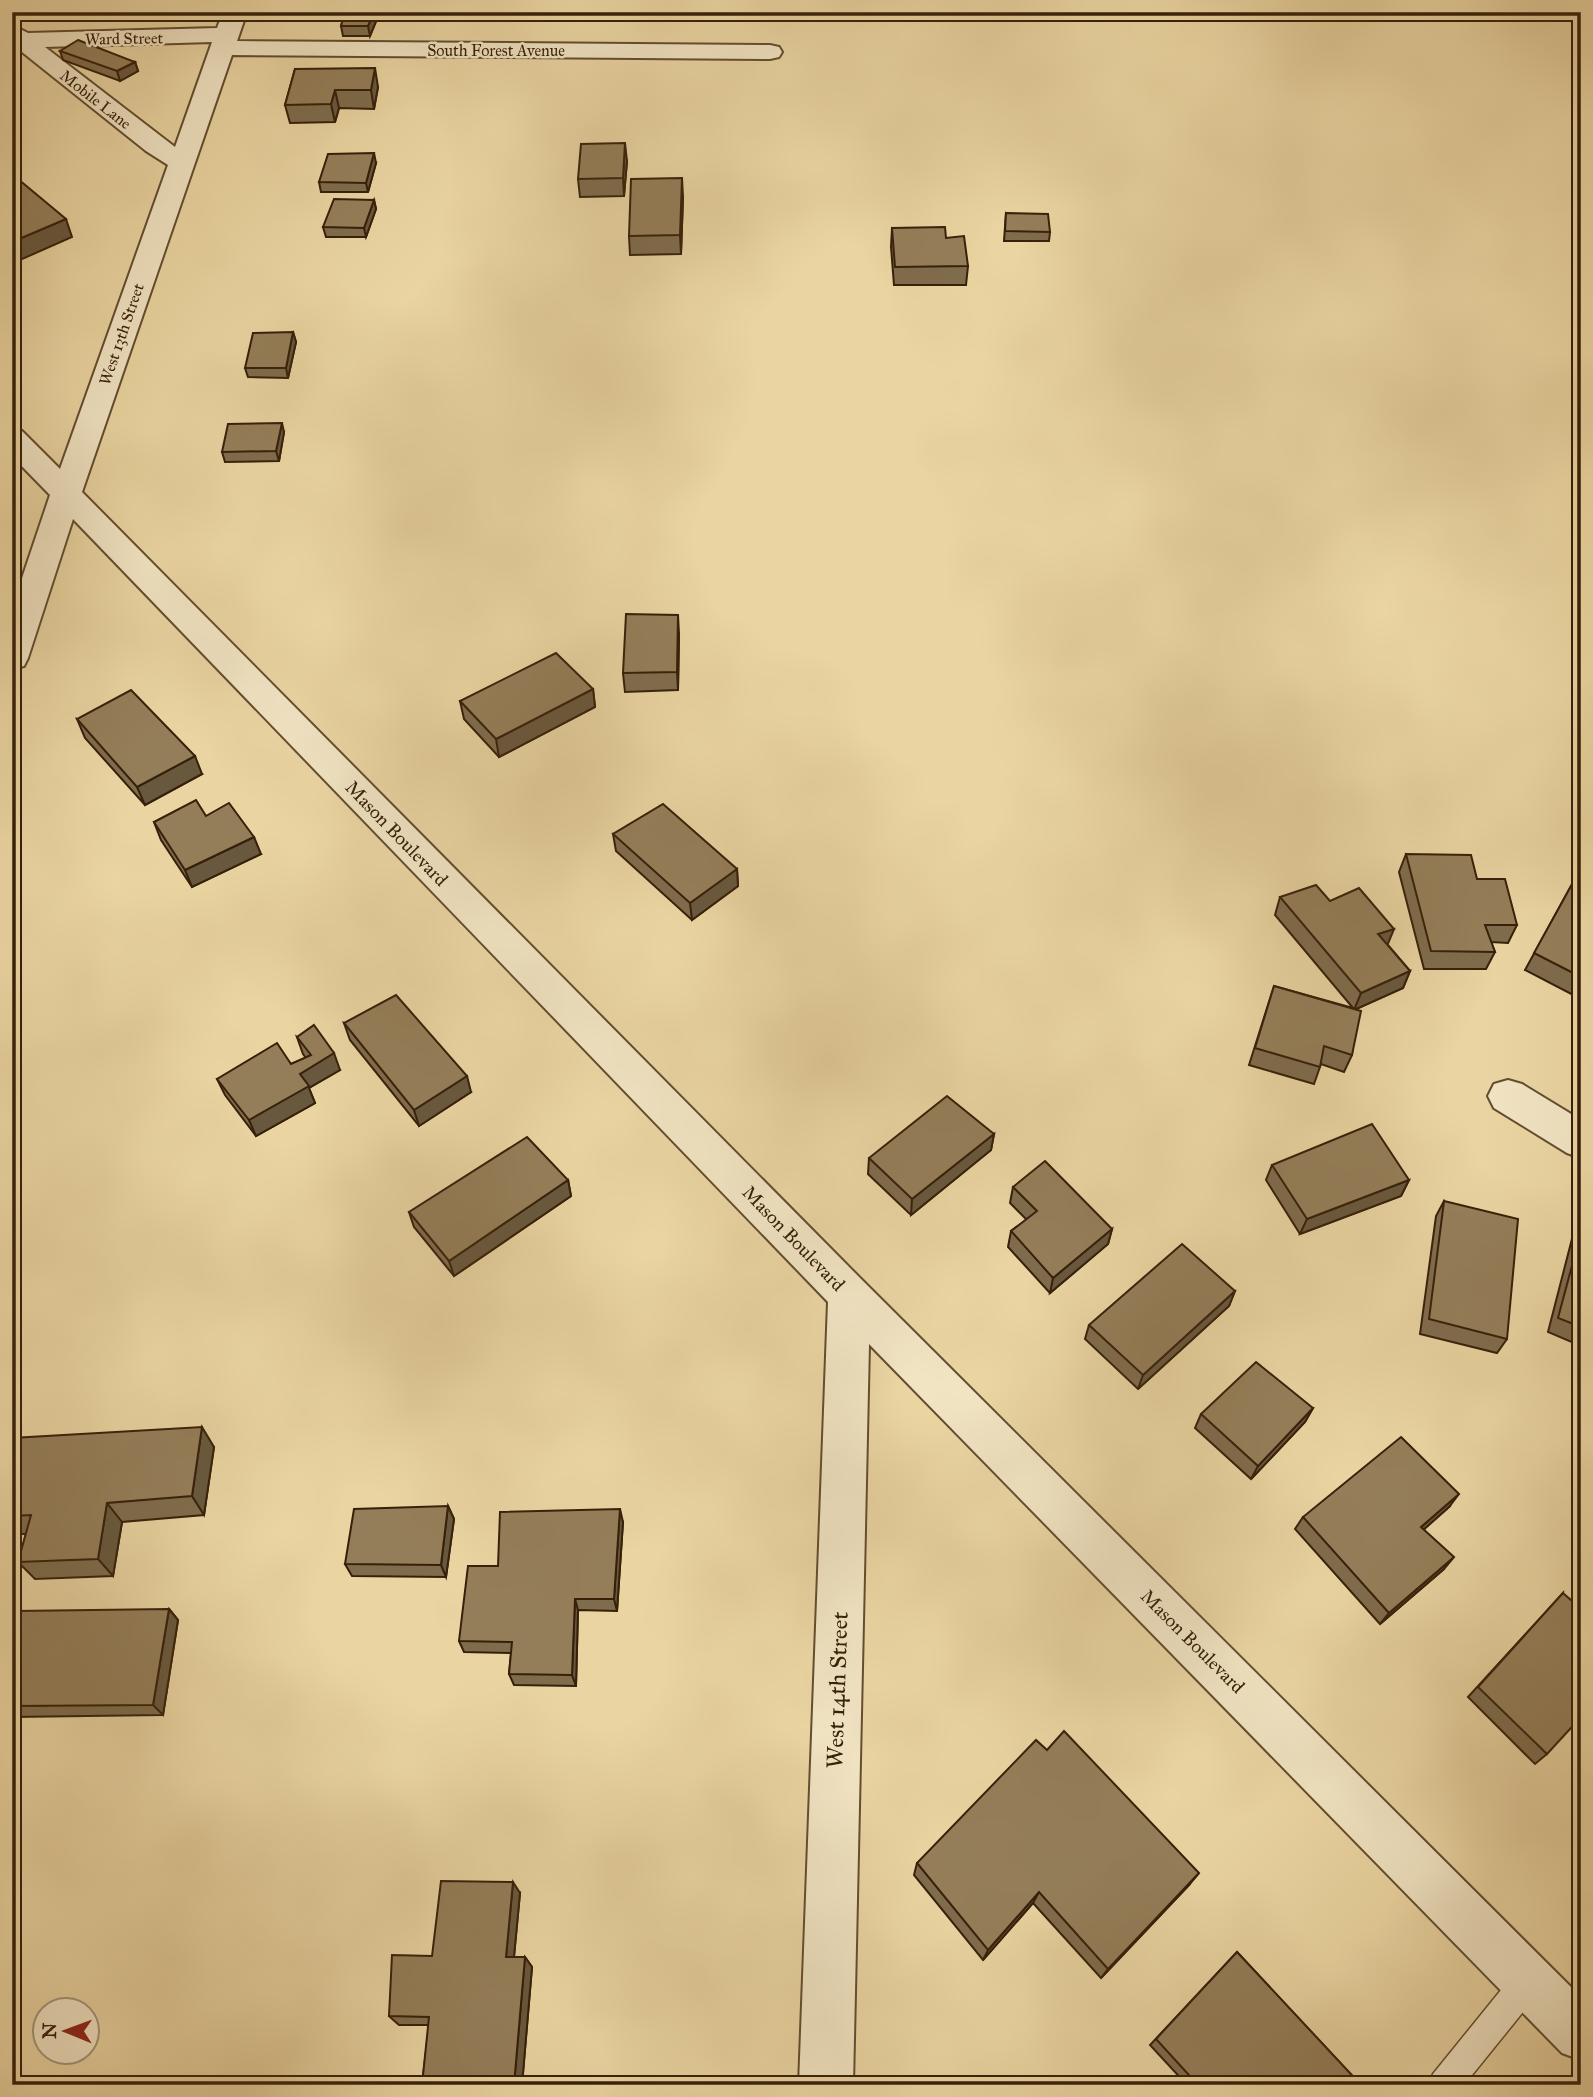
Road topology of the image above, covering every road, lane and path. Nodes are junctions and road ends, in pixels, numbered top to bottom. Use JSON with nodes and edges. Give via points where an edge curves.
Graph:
{"nodes":[{"id":1,"x":914,"y":12,"type":"edge"},
{"id":2,"x":924,"y":12,"type":"edge"},
{"id":3,"x":1389,"y":12,"type":"edge"},
{"id":4,"x":228,"y":32,"type":"edge"},
{"id":5,"x":17,"y":36,"type":"edge"},
{"id":6,"x":770,"y":52,"type":"dead end"},
{"id":7,"x":181,"y":162,"type":"junction"},
{"id":8,"x":12,"y":438,"type":"edge"},
{"id":9,"x":66,"y":494,"type":"junction"},
{"id":10,"x":12,"y":658,"type":"edge"},
{"id":11,"x":1507,"y":1096,"type":"dead end"},
{"id":12,"x":1581,"y":1141,"type":"edge"},
{"id":13,"x":849,"y":1295,"type":"junction"},
{"id":14,"x":1530,"y":1980,"type":"junction"},
{"id":15,"x":1581,"y":2034,"type":"edge"},
{"id":16,"x":826,"y":2085,"type":"edge"},
{"id":17,"x":1444,"y":2085,"type":"edge"}],
"edges":[{"from":1,"to":2,"type":"lane"},
{"from":2,"to":3,"type":"lane"},
{"from":4,"to":5,"type":"street","name":"Ward Street"},
{"from":4,"to":6,"type":"street","name":"South Forest Avenue"},
{"from":4,"to":7,"type":"street","name":"West 13th Street"},
{"from":5,"to":7,"type":"street","name":"Mobile Lane"},
{"from":7,"to":9,"type":"street","name":"West 13th Street"},
{"from":8,"to":9,"type":"street","name":"Mason Boulevard"},
{"from":9,"to":10,"type":"street","name":"West 13th Street"},
{"from":9,"to":13,"type":"street","name":"Mason Boulevard"},
{"from":11,"to":12,"type":"street"},
{"from":13,"to":14,"type":"street","name":"Mason Boulevard"},
{"from":13,"to":16,"type":"street","name":"West 14th Street"},
{"from":14,"to":15,"type":"street","name":"Mason Boulevard"},
{"from":14,"to":17,"type":"lane"}]}
